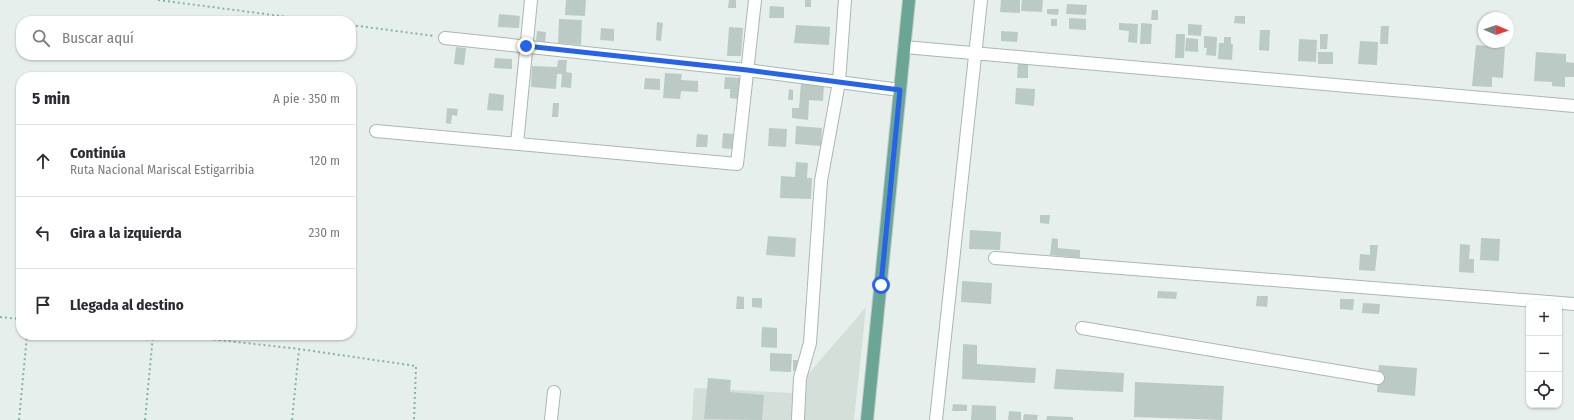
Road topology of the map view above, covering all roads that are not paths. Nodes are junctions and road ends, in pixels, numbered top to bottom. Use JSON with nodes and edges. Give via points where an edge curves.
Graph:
{"nodes":[{"id":1,"x":531,"y":0,"type":"edge"},
{"id":2,"x":755,"y":0,"type":"edge"},
{"id":3,"x":844,"y":0,"type":"edge"},
{"id":4,"x":909,"y":0,"type":"edge"},
{"id":5,"x":981,"y":0,"type":"edge"},
{"id":6,"x":445,"y":38,"type":"road end"},
{"id":7,"x":526,"y":46,"type":"junction"},
{"id":8,"x":904,"y":47,"type":"junction"},
{"id":9,"x":976,"y":53,"type":"junction"},
{"id":10,"x":747,"y":70,"type":"junction"},
{"id":11,"x":839,"y":82,"type":"junction"},
{"id":12,"x":900,"y":90,"type":"junction"},
{"id":13,"x":1574,"y":106,"type":"edge"},
{"id":14,"x":376,"y":130,"type":"dead end"},
{"id":15,"x":517,"y":144,"type":"junction"},
{"id":16,"x":995,"y":258,"type":"dead end"},
{"id":17,"x":1574,"y":304,"type":"edge"},
{"id":18,"x":1082,"y":328,"type":"dead end"},
{"id":19,"x":1378,"y":378,"type":"dead end"},
{"id":20,"x":554,"y":392,"type":"dead end"},
{"id":21,"x":798,"y":418,"type":"dead end"},
{"id":22,"x":551,"y":420,"type":"edge"},
{"id":23,"x":867,"y":420,"type":"edge"},
{"id":24,"x":936,"y":420,"type":"edge"}],
"edges":[{"from":1,"to":7,"type":"street"},
{"from":2,"to":10,"type":"street"},
{"from":3,"to":11,"type":"street"},
{"from":4,"to":8,"type":"main road"},
{"from":5,"to":9,"type":"street"},
{"from":6,"to":7,"type":"street"},
{"from":7,"to":10,"type":"street"},
{"from":7,"to":15,"type":"street"},
{"from":8,"to":9,"type":"street"},
{"from":8,"to":12,"type":"main road"},
{"from":9,"to":13,"type":"street"},
{"from":9,"to":24,"type":"street"},
{"from":10,"to":11,"type":"street"},
{"from":10,"to":15,"type":"street","via":[[737,164]]},
{"from":11,"to":12,"type":"street"},
{"from":11,"to":21,"type":"street","via":[[821,180],[810,343],[800,378]]},
{"from":12,"to":23,"type":"main road"},
{"from":14,"to":15,"type":"street"},
{"from":16,"to":17,"type":"street"},
{"from":18,"to":19,"type":"street"},
{"from":20,"to":22,"type":"street"}]}
